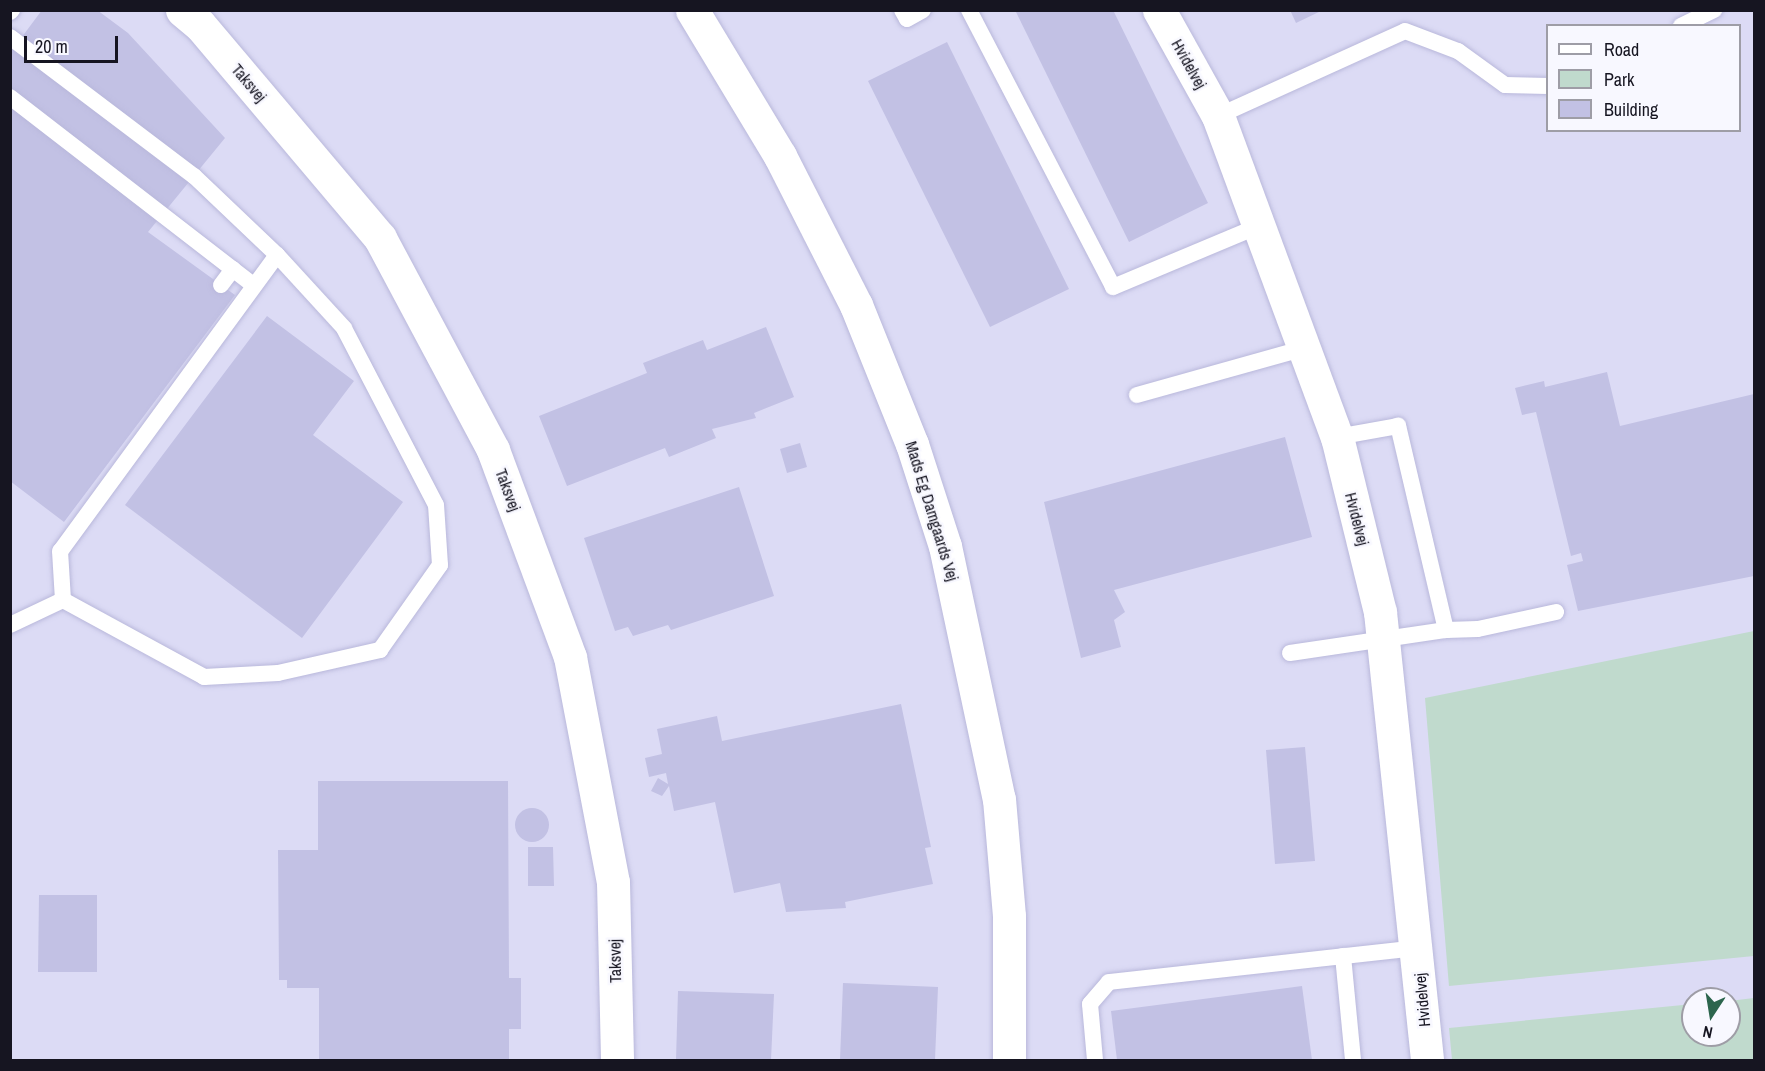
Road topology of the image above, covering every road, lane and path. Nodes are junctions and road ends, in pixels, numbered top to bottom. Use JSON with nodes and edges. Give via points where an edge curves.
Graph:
{"nodes":[{"id":1,"x":182,"y":10,"type":"edge"},
{"id":2,"x":692,"y":10,"type":"edge"},
{"id":3,"x":902,"y":10,"type":"edge"},
{"id":4,"x":923,"y":10,"type":"edge"},
{"id":5,"x":969,"y":10,"type":"edge"},
{"id":6,"x":1159,"y":10,"type":"edge"},
{"id":7,"x":1714,"y":10,"type":"edge"},
{"id":8,"x":1685,"y":24,"type":"edge"},
{"id":9,"x":10,"y":37,"type":"edge"},
{"id":10,"x":1546,"y":86,"type":"edge"},
{"id":11,"x":10,"y":97,"type":"edge"},
{"id":12,"x":1218,"y":116,"type":"junction"},
{"id":13,"x":1259,"y":226,"type":"junction"},
{"id":14,"x":277,"y":255,"type":"junction"},
{"id":15,"x":233,"y":269,"type":"junction"},
{"id":16,"x":221,"y":285,"type":"dead end"},
{"id":17,"x":253,"y":285,"type":"junction"},
{"id":18,"x":1305,"y":348,"type":"junction"},
{"id":19,"x":1137,"y":395,"type":"dead end"},
{"id":20,"x":1337,"y":437,"type":"junction"},
{"id":21,"x":63,"y":600,"type":"junction"},
{"id":22,"x":1556,"y":612,"type":"dead end"},
{"id":23,"x":10,"y":625,"type":"edge"},
{"id":24,"x":1446,"y":630,"type":"junction"},
{"id":25,"x":1383,"y":638,"type":"junction"},
{"id":26,"x":1290,"y":654,"type":"dead end"},
{"id":27,"x":1417,"y":948,"type":"junction"},
{"id":28,"x":1343,"y":956,"type":"junction"},
{"id":29,"x":617,"y":1060,"type":"edge"},
{"id":30,"x":1008,"y":1060,"type":"edge"},
{"id":31,"x":1095,"y":1060,"type":"edge"},
{"id":32,"x":1353,"y":1060,"type":"edge"},
{"id":33,"x":1427,"y":1060,"type":"edge"}],
"edges":[{"from":1,"to":29,"type":"street","name":"Taksvej","via":[[201,25],[380,238],[493,450],[570,657],[614,882]]},
{"from":2,"to":30,"type":"street","name":"Mads Eg Damgaards Vej","via":[[780,156],[856,305],[912,444],[945,546],[999,799],[1009,916]]},
{"from":3,"to":4,"type":"lane","via":[[907,19]]},
{"from":5,"to":13,"type":"lane","via":[[1113,287]]},
{"from":6,"to":12,"type":"street","name":"Hvidelvej"},
{"from":7,"to":8,"type":"lane"},
{"from":9,"to":14,"type":"lane","via":[[194,176]]},
{"from":10,"to":12,"type":"lane","via":[[1505,85],[1458,51],[1405,31]]},
{"from":11,"to":15,"type":"lane"},
{"from":12,"to":13,"type":"street","name":"Hvidelvej"},
{"from":13,"to":18,"type":"street","name":"Hvidelvej"},
{"from":14,"to":17,"type":"lane"},
{"from":14,"to":21,"type":"lane","via":[[344,328],[436,505],[440,566],[380,650],[278,673],[204,677]]},
{"from":15,"to":16,"type":"lane"},
{"from":15,"to":17,"type":"lane"},
{"from":17,"to":21,"type":"lane","via":[[60,551]]},
{"from":18,"to":19,"type":"lane"},
{"from":18,"to":20,"type":"street","name":"Hvidelvej"},
{"from":20,"to":24,"type":"lane","via":[[1398,426]]},
{"from":20,"to":25,"type":"street","name":"Hvidelvej"},
{"from":21,"to":23,"type":"lane"},
{"from":22,"to":24,"type":"lane","via":[[1478,629]]},
{"from":24,"to":25,"type":"lane"},
{"from":25,"to":26,"type":"lane"},
{"from":25,"to":27,"type":"street","name":"Hvidelvej"},
{"from":27,"to":28,"type":"lane"},
{"from":27,"to":33,"type":"street","name":"Hvidelvej"},
{"from":28,"to":31,"type":"lane","via":[[1109,982],[1090,1004]]},
{"from":28,"to":32,"type":"lane"}]}
